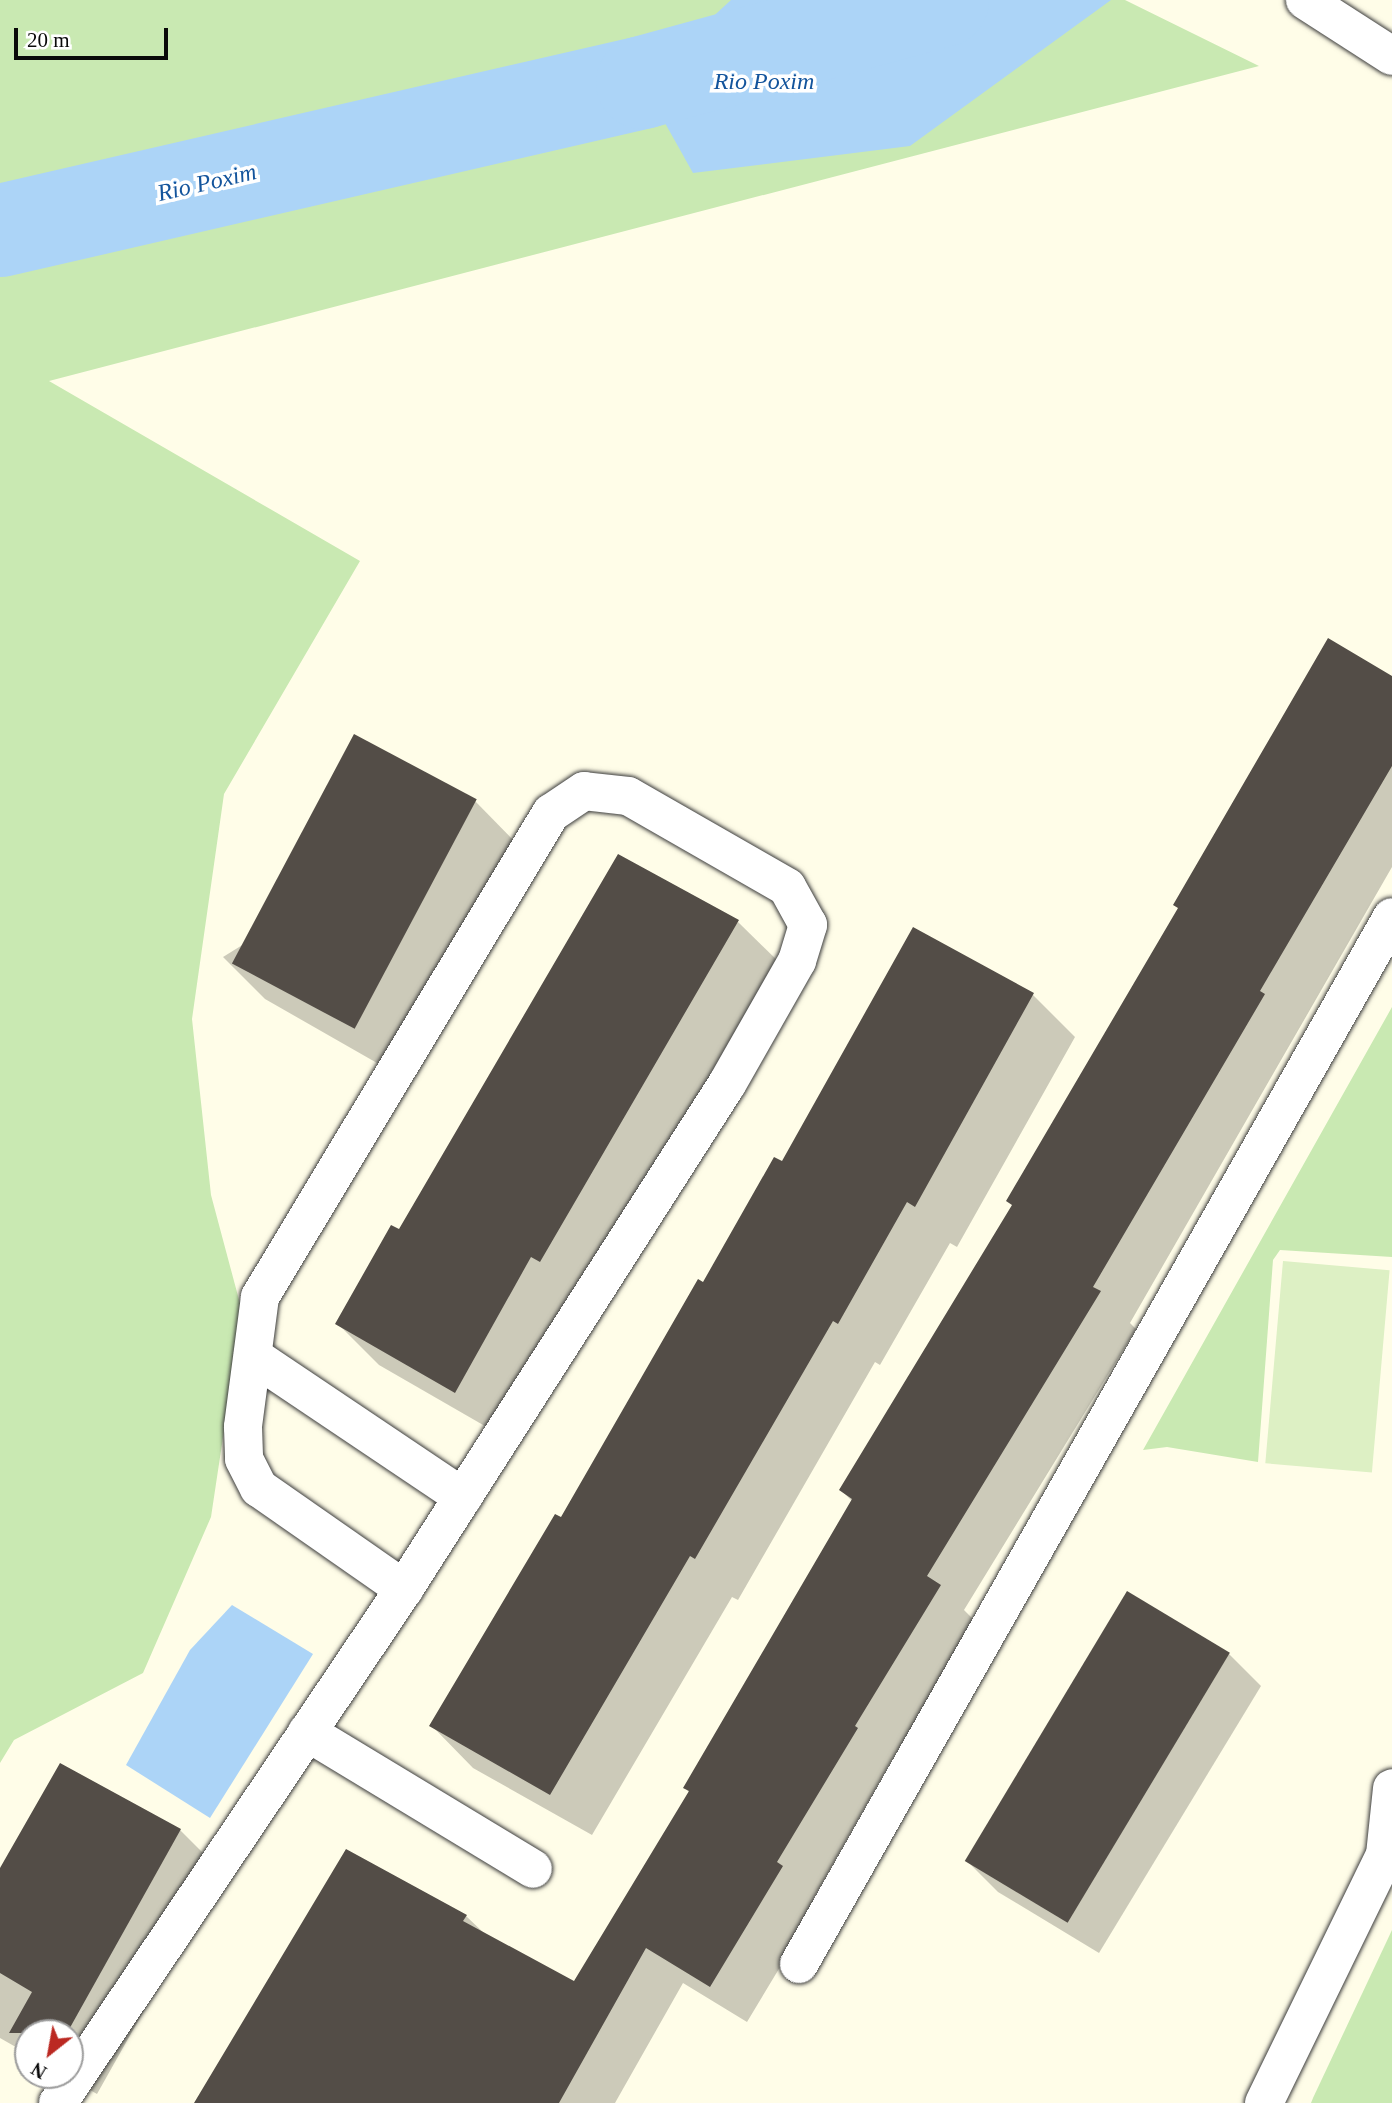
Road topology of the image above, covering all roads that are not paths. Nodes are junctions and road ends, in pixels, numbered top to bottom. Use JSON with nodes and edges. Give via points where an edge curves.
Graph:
{"nodes":[{"id":1,"x":1305,"y":0,"type":"edge"},
{"id":2,"x":1392,"y":56,"type":"edge"},
{"id":3,"x":1392,"y":917,"type":"edge"},
{"id":4,"x":253,"y":1356,"type":"junction"},
{"id":5,"x":463,"y":1497,"type":"junction"},
{"id":6,"x":404,"y":1589,"type":"junction"},
{"id":7,"x":307,"y":1732,"type":"junction"},
{"id":8,"x":1392,"y":1788,"type":"edge"},
{"id":9,"x":533,"y":1869,"type":"dead end"},
{"id":10,"x":799,"y":1964,"type":"dead end"},
{"id":11,"x":58,"y":2103,"type":"edge"},
{"id":12,"x":1264,"y":2103,"type":"edge"}],
"edges":[{"from":1,"to":2,"type":"street"},
{"from":3,"to":10,"type":"street"},
{"from":4,"to":5,"type":"street"},
{"from":4,"to":5,"type":"street","via":[[260,1297],[283,1254],[551,813],[584,791],[628,796],[787,887],[808,925],[797,961],[727,1084]]},
{"from":4,"to":6,"type":"street","via":[[243,1427],[244,1459],[260,1488]]},
{"from":5,"to":6,"type":"street"},
{"from":6,"to":7,"type":"street"},
{"from":7,"to":9,"type":"street"},
{"from":7,"to":11,"type":"street"},
{"from":8,"to":12,"type":"street","via":[[1382,1863]]}]}
